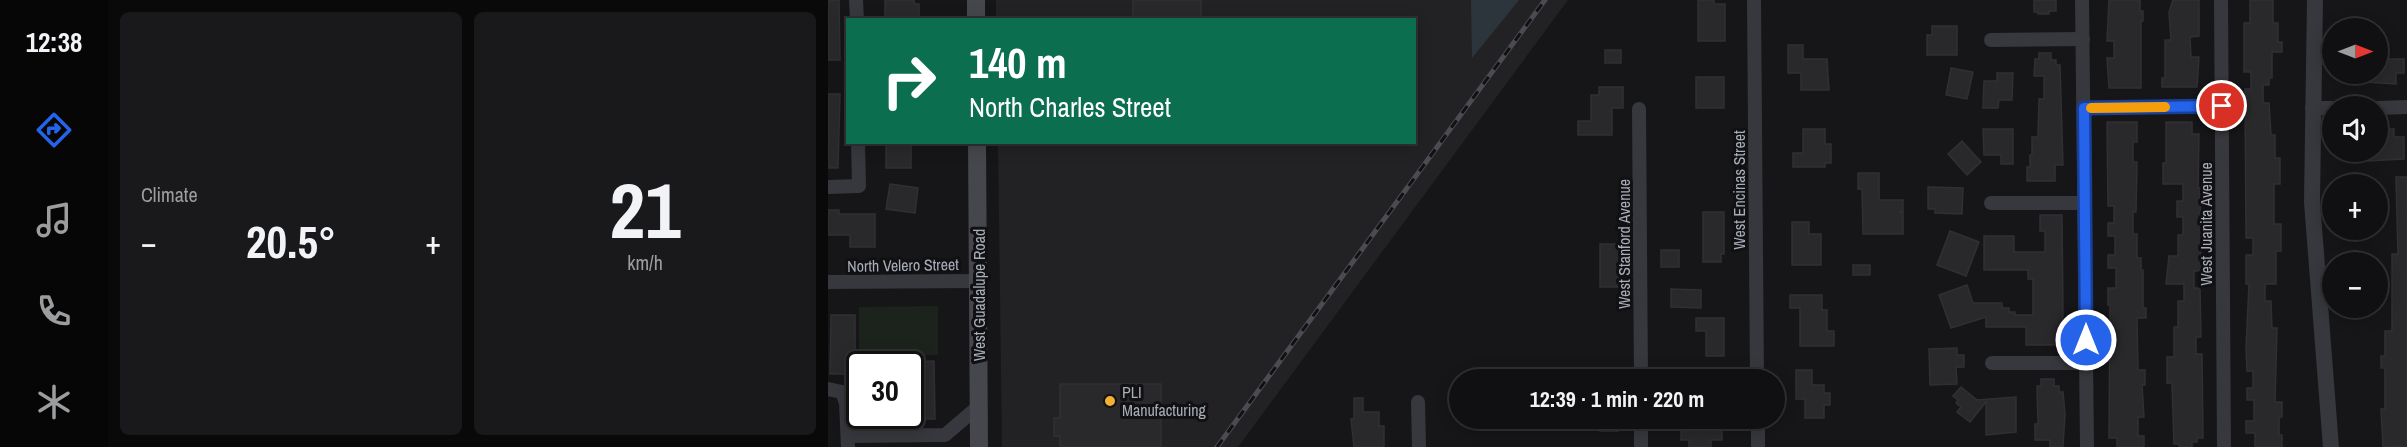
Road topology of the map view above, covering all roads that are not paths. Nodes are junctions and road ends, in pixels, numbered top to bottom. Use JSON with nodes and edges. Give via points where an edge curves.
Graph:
{"nodes":[{"id":1,"x":856,"y":0,"type":"edge"},
{"id":2,"x":976,"y":0,"type":"edge"},
{"id":3,"x":1754,"y":0,"type":"edge"},
{"id":4,"x":2082,"y":0,"type":"edge"},
{"id":5,"x":2221,"y":0,"type":"edge"},
{"id":6,"x":2315,"y":0,"type":"edge"},
{"id":7,"x":857,"y":18,"type":"edge"},
{"id":8,"x":976,"y":18,"type":"edge"},
{"id":9,"x":2083,"y":39,"type":"junction"},
{"id":10,"x":1990,"y":40,"type":"dead end"},
{"id":11,"x":2222,"y":106,"type":"junction"},
{"id":12,"x":2407,"y":107,"type":"edge"},
{"id":13,"x":2084,"y":108,"type":"junction"},
{"id":14,"x":2312,"y":108,"type":"junction"},
{"id":15,"x":2322,"y":108,"type":"edge"},
{"id":16,"x":2388,"y":108,"type":"edge"},
{"id":17,"x":1639,"y":109,"type":"dead end"},
{"id":18,"x":858,"y":144,"type":"edge"},
{"id":19,"x":977,"y":144,"type":"edge"},
{"id":20,"x":828,"y":187,"type":"edge"},
{"id":21,"x":1990,"y":203,"type":"dead end"},
{"id":22,"x":2085,"y":203,"type":"junction"},
{"id":23,"x":979,"y":280,"type":"junction"},
{"id":24,"x":828,"y":282,"type":"edge"},
{"id":25,"x":1992,"y":363,"type":"dead end"},
{"id":26,"x":2086,"y":363,"type":"junction"},
{"id":27,"x":1641,"y":369,"type":"edge"},
{"id":28,"x":1757,"y":369,"type":"edge"},
{"id":29,"x":828,"y":389,"type":"edge"},
{"id":30,"x":1418,"y":402,"type":"dead end"},
{"id":31,"x":979,"y":406,"type":"junction"},
{"id":32,"x":1641,"y":429,"type":"edge"},
{"id":33,"x":1758,"y":429,"type":"edge"},
{"id":34,"x":848,"y":441,"type":"edge"},
{"id":35,"x":979,"y":447,"type":"edge"},
{"id":36,"x":1419,"y":447,"type":"edge"},
{"id":37,"x":1641,"y":447,"type":"edge"},
{"id":38,"x":1758,"y":447,"type":"edge"},
{"id":39,"x":2087,"y":447,"type":"edge"},
{"id":40,"x":2224,"y":447,"type":"edge"},
{"id":41,"x":2331,"y":447,"type":"edge"}],
"edges":[{"from":1,"to":7,"type":"street"},
{"from":2,"to":8,"type":"main road"},
{"from":3,"to":28,"type":"street","name":"West Encinas Street"},
{"from":4,"to":9,"type":"street"},
{"from":5,"to":11,"type":"street","name":"West Juanita Avenue"},
{"from":6,"to":14,"type":"street"},
{"from":9,"to":10,"type":"street"},
{"from":9,"to":13,"type":"street"},
{"from":11,"to":13,"type":"street"},
{"from":11,"to":40,"type":"street","name":"West Juanita Avenue"},
{"from":12,"to":16,"type":"street"},
{"from":13,"to":22,"type":"street"},
{"from":14,"to":15,"type":"street"},
{"from":14,"to":41,"type":"street","via":[[2313,228]]},
{"from":17,"to":27,"type":"street","name":"West Stanford Avenue"},
{"from":18,"to":20,"type":"street","via":[[859,186]]},
{"from":19,"to":23,"type":"main road","name":"West Guadalupe Road"},
{"from":21,"to":22,"type":"street"},
{"from":22,"to":26,"type":"street"},
{"from":23,"to":24,"type":"street","name":"North Velero Street"},
{"from":23,"to":31,"type":"main road","name":"West Guadalupe Road"},
{"from":25,"to":26,"type":"street"},
{"from":26,"to":39,"type":"street"},
{"from":29,"to":34,"type":"street","via":[[842,392]]},
{"from":30,"to":36,"type":"street"},
{"from":31,"to":34,"type":"street","via":[[945,435]]},
{"from":31,"to":35,"type":"main road","name":"West Guadalupe Road"},
{"from":32,"to":37,"type":"street"},
{"from":33,"to":38,"type":"street"}]}
